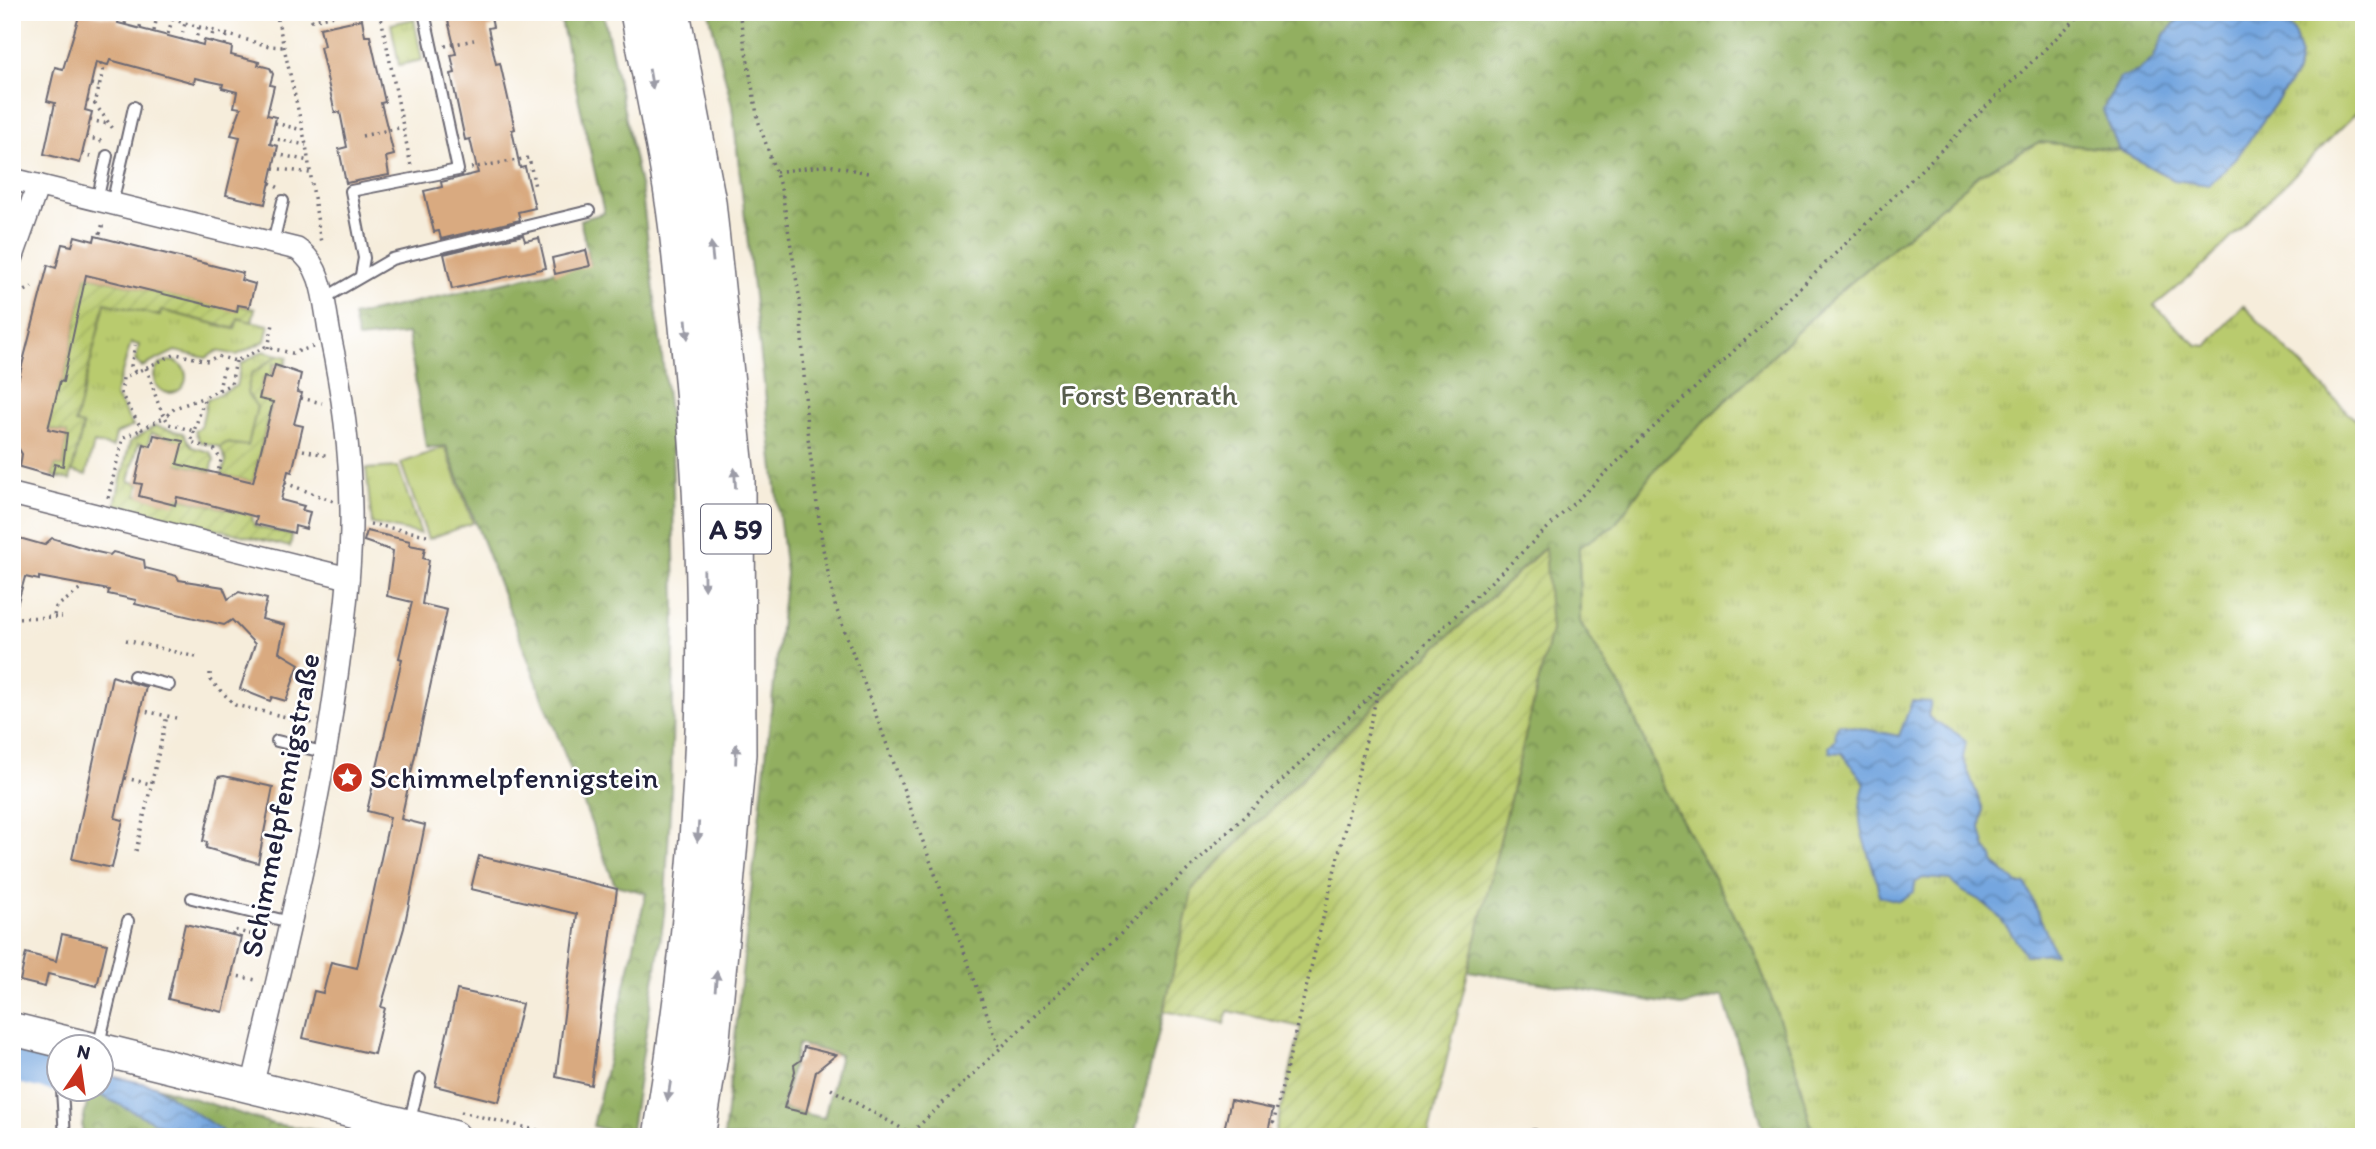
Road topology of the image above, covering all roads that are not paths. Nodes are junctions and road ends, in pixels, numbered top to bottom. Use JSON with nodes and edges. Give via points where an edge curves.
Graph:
{"nodes":[{"id":1,"x":424,"y":12,"type":"edge"},
{"id":2,"x":639,"y":12,"type":"edge"},
{"id":3,"x":671,"y":12,"type":"edge"},
{"id":4,"x":134,"y":107,"type":"dead end"},
{"id":5,"x":107,"y":156,"type":"dead end"},
{"id":6,"x":12,"y":179,"type":"edge"},
{"id":7,"x":38,"y":185,"type":"junction"},
{"id":8,"x":283,"y":201,"type":"dead end"},
{"id":9,"x":104,"y":203,"type":"junction"},
{"id":10,"x":589,"y":211,"type":"dead end"},
{"id":11,"x":273,"y":243,"type":"junction"},
{"id":12,"x":12,"y":259,"type":"edge"},
{"id":13,"x":360,"y":275,"type":"junction"},
{"id":14,"x":323,"y":299,"type":"junction"},
{"id":15,"x":12,"y":494,"type":"edge"},
{"id":16,"x":348,"y":578,"type":"junction"},
{"id":17,"x":134,"y":676,"type":"dead end"},
{"id":18,"x":169,"y":685,"type":"dead end"},
{"id":19,"x":277,"y":741,"type":"dead end"},
{"id":20,"x":327,"y":753,"type":"junction"},
{"id":21,"x":192,"y":898,"type":"dead end"},
{"id":22,"x":128,"y":921,"type":"dead end"},
{"id":23,"x":290,"y":922,"type":"junction"},
{"id":24,"x":12,"y":1029,"type":"edge"},
{"id":25,"x":90,"y":1034,"type":"edge"},
{"id":26,"x":46,"y":1037,"type":"edge"},
{"id":27,"x":693,"y":1047,"type":"junction"},
{"id":28,"x":116,"y":1054,"type":"edge"},
{"id":29,"x":420,"y":1079,"type":"dead end"},
{"id":30,"x":253,"y":1087,"type":"junction"},
{"id":31,"x":63,"y":1104,"type":"edge"},
{"id":32,"x":409,"y":1124,"type":"junction"},
{"id":33,"x":65,"y":1137,"type":"edge"},
{"id":34,"x":454,"y":1137,"type":"edge"},
{"id":35,"x":662,"y":1137,"type":"edge"},
{"id":36,"x":696,"y":1137,"type":"edge"}],
"edges":[{"from":1,"to":13,"type":"lane","via":[[457,170],[351,191],[364,258]]},
{"from":2,"to":27,"type":"highway","number":"A 59","one_way":true,"via":[[680,244],[702,508],[705,638],[693,898]]},
{"from":27,"to":3,"type":"highway","number":"A 59","one_way":true,"via":[[737,754],[736,480],[707,202]]},
{"from":4,"to":9,"type":"lane"},
{"from":5,"to":9,"type":"lane"},
{"from":6,"to":7,"type":"street"},
{"from":7,"to":9,"type":"street"},
{"from":7,"to":12,"type":"street"},
{"from":8,"to":11,"type":"lane"},
{"from":9,"to":11,"type":"street"},
{"from":10,"to":13,"type":"lane","via":[[392,259]]},
{"from":11,"to":14,"type":"street","name":"Schimmelpfennigstraße","via":[[308,256],[317,270]]},
{"from":13,"to":14,"type":"lane"},
{"from":14,"to":16,"type":"street","name":"Schimmelpfennigstraße","via":[[348,461]]},
{"from":15,"to":16,"type":"street"},
{"from":16,"to":20,"type":"street","name":"Schimmelpfennigstraße"},
{"from":17,"to":18,"type":"lane"},
{"from":19,"to":20,"type":"lane"},
{"from":20,"to":23,"type":"street","name":"Schimmelpfennigstraße"},
{"from":21,"to":23,"type":"lane"},
{"from":22,"to":25,"type":"lane"},
{"from":23,"to":30,"type":"street","name":"Schimmelpfennigstraße"},
{"from":24,"to":26,"type":"main road"},
{"from":27,"to":35,"type":"highway","number":"A 59","one_way":true},
{"from":27,"to":36,"type":"highway","number":"A 59"},
{"from":28,"to":30,"type":"main road"},
{"from":29,"to":32,"type":"lane"},
{"from":30,"to":32,"type":"main road"},
{"from":31,"to":33,"type":"lane"},
{"from":32,"to":34,"type":"main road"}]}
